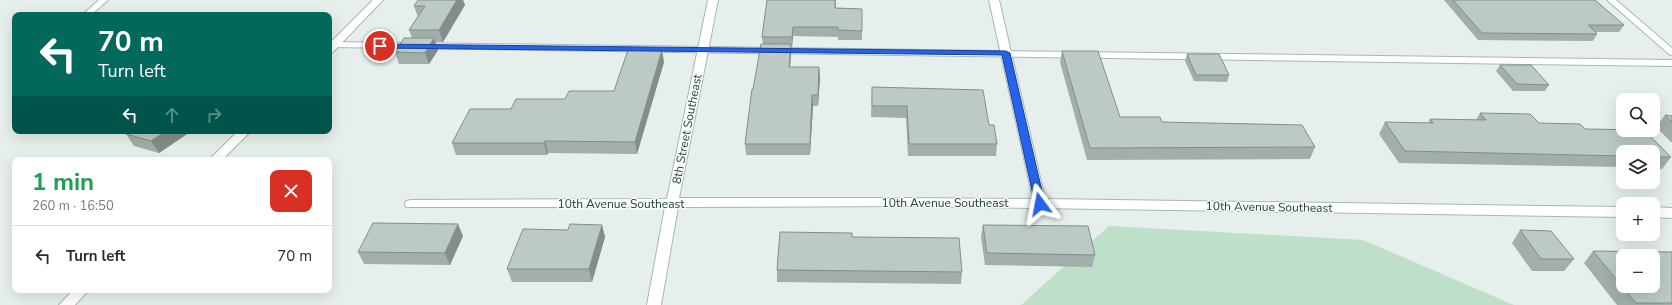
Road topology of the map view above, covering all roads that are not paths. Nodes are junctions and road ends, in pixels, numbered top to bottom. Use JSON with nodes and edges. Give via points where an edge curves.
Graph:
{"nodes":[{"id":1,"x":104,"y":0,"type":"edge"},
{"id":2,"x":378,"y":0,"type":"edge"},
{"id":3,"x":713,"y":0,"type":"edge"},
{"id":4,"x":994,"y":0,"type":"edge"},
{"id":5,"x":1611,"y":0,"type":"edge"},
{"id":6,"x":90,"y":12,"type":"edge"},
{"id":7,"x":332,"y":47,"type":"edge"},
{"id":8,"x":332,"y":48,"type":"edge"},
{"id":9,"x":703,"y":50,"type":"junction"},
{"id":10,"x":1672,"y":52,"type":"edge"},
{"id":11,"x":1006,"y":53,"type":"junction"},
{"id":12,"x":1672,"y":63,"type":"edge"},
{"id":13,"x":242,"y":134,"type":"edge"},
{"id":14,"x":219,"y":157,"type":"edge"},
{"id":15,"x":672,"y":203,"type":"junction"},
{"id":16,"x":411,"y":204,"type":"dead end"},
{"id":17,"x":1040,"y":204,"type":"junction"},
{"id":18,"x":1616,"y":212,"type":"edge"},
{"id":19,"x":1660,"y":212,"type":"edge"},
{"id":20,"x":1672,"y":213,"type":"edge"},
{"id":21,"x":79,"y":293,"type":"edge"},
{"id":22,"x":66,"y":305,"type":"edge"},
{"id":23,"x":654,"y":305,"type":"edge"}],
"edges":[{"from":1,"to":6,"type":"lane"},
{"from":2,"to":7,"type":"street"},
{"from":3,"to":9,"type":"street","name":"8th Street Southeast"},
{"from":4,"to":11,"type":"street"},
{"from":5,"to":10,"type":"lane"},
{"from":8,"to":9,"type":"lane"},
{"from":9,"to":11,"type":"lane"},
{"from":9,"to":15,"type":"street","name":"8th Street Southeast"},
{"from":11,"to":12,"type":"lane"},
{"from":11,"to":17,"type":"street"},
{"from":13,"to":14,"type":"street"},
{"from":15,"to":16,"type":"street","name":"10th Avenue Southeast"},
{"from":15,"to":17,"type":"street","name":"10th Avenue Southeast"},
{"from":15,"to":23,"type":"street","name":"8th Street Southeast"},
{"from":17,"to":18,"type":"street","name":"10th Avenue Southeast"},
{"from":19,"to":20,"type":"street"},
{"from":21,"to":22,"type":"street"}]}
